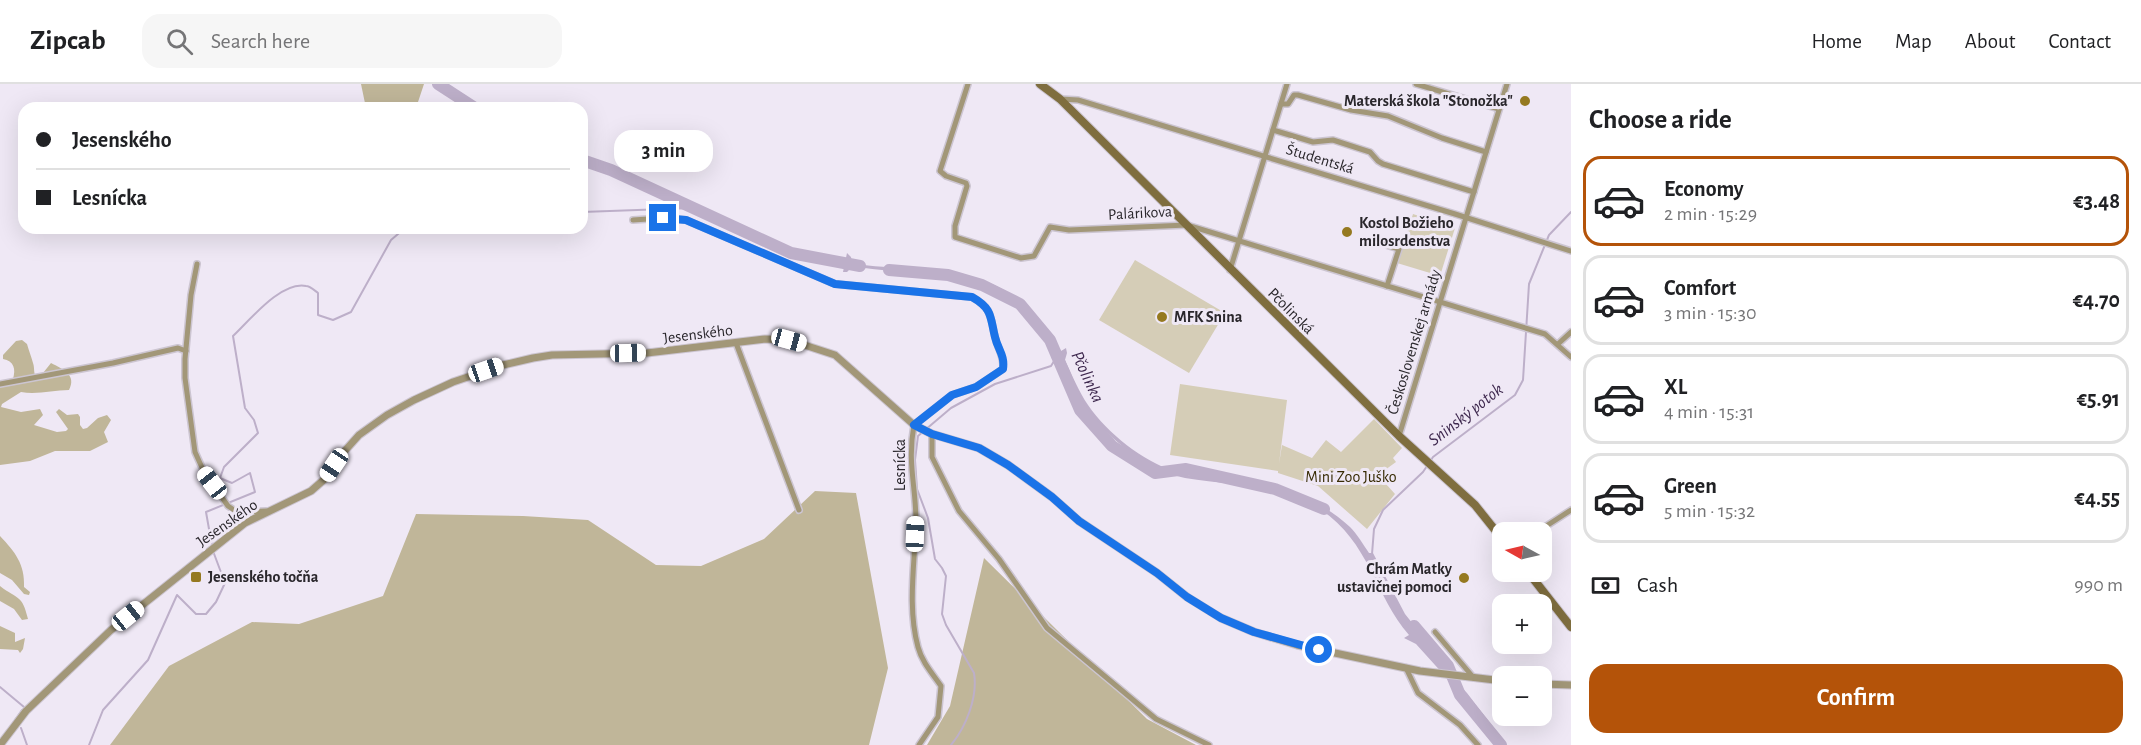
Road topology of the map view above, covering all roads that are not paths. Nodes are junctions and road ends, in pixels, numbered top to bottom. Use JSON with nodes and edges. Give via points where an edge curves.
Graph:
{"nodes":[{"id":1,"x":968,"y":84,"type":"edge"},
{"id":2,"x":1040,"y":84,"type":"edge"},
{"id":3,"x":1287,"y":84,"type":"edge"},
{"id":4,"x":1416,"y":84,"type":"edge"},
{"id":5,"x":1507,"y":84,"type":"edge"},
{"id":6,"x":1060,"y":99,"type":"junction"},
{"id":7,"x":1281,"y":104,"type":"junction"},
{"id":8,"x":1499,"y":109,"type":"junction"},
{"id":9,"x":1273,"y":130,"type":"junction"},
{"id":10,"x":1486,"y":152,"type":"junction"},
{"id":11,"x":1265,"y":157,"type":"junction"},
{"id":12,"x":1474,"y":192,"type":"junction"},
{"id":13,"x":1466,"y":218,"type":"junction"},
{"id":14,"x":633,"y":220,"type":"dead end"},
{"id":15,"x":1186,"y":225,"type":"junction"},
{"id":16,"x":1376,"y":242,"type":"dead end"},
{"id":17,"x":1240,"y":243,"type":"junction"},
{"id":18,"x":1571,"y":251,"type":"edge"},
{"id":19,"x":197,"y":264,"type":"dead end"},
{"id":20,"x":1230,"y":270,"type":"junction"},
{"id":21,"x":1387,"y":286,"type":"junction"},
{"id":22,"x":1440,"y":302,"type":"junction"},
{"id":23,"x":1571,"y":332,"type":"edge"},
{"id":24,"x":736,"y":343,"type":"junction"},
{"id":25,"x":1558,"y":344,"type":"junction"},
{"id":26,"x":186,"y":351,"type":"junction"},
{"id":27,"x":1571,"y":357,"type":"edge"},
{"id":28,"x":0,"y":384,"type":"edge"},
{"id":29,"x":914,"y":425,"type":"junction"},
{"id":30,"x":932,"y":434,"type":"junction"},
{"id":31,"x":1399,"y":436,"type":"junction"},
{"id":32,"x":799,"y":510,"type":"dead end"},
{"id":33,"x":1571,"y":510,"type":"edge"},
{"id":34,"x":266,"y":511,"type":"junction"},
{"id":35,"x":237,"y":512,"type":"junction"},
{"id":36,"x":1552,"y":522,"type":"edge"},
{"id":37,"x":1492,"y":527,"type":"edge"},
{"id":38,"x":226,"y":538,"type":"junction"},
{"id":39,"x":1536,"y":582,"type":"edge"},
{"id":40,"x":1571,"y":627,"type":"edge"},
{"id":41,"x":1435,"y":632,"type":"dead end"},
{"id":42,"x":1406,"y":668,"type":"junction"},
{"id":43,"x":1474,"y":678,"type":"junction"},
{"id":44,"x":1492,"y":680,"type":"edge"},
{"id":45,"x":1552,"y":684,"type":"edge"},
{"id":46,"x":1571,"y":685,"type":"edge"},
{"id":47,"x":0,"y":745,"type":"edge"},
{"id":48,"x":919,"y":745,"type":"edge"},
{"id":49,"x":1209,"y":745,"type":"edge"},
{"id":50,"x":1478,"y":745,"type":"edge"}],
"edges":[{"from":1,"to":15,"type":"street","name":"Palárikova","via":[[940,171],[967,186],[955,226],[956,237],[1021,258],[1034,256],[1050,227],[1069,230]]},
{"from":2,"to":6,"type":"main road","name":"Pčolinská"},
{"from":3,"to":7,"type":"street"},
{"from":4,"to":8,"type":"street"},
{"from":5,"to":8,"type":"street","name":"Československej armády"},
{"from":6,"to":11,"type":"street","name":"Študentská","via":[[1078,100]]},
{"from":6,"to":15,"type":"main road","name":"Pčolinská"},
{"from":7,"to":9,"type":"street"},
{"from":7,"to":10,"type":"street","via":[[1288,104],[1298,95],[1388,116]]},
{"from":8,"to":10,"type":"street","name":"Československej armády"},
{"from":9,"to":11,"type":"street"},
{"from":9,"to":12,"type":"street","via":[[1313,142],[1333,140],[1370,152],[1383,164]]},
{"from":10,"to":12,"type":"street","name":"Československej armády"},
{"from":11,"to":13,"type":"street","name":"Študentská"},
{"from":11,"to":17,"type":"street"},
{"from":12,"to":13,"type":"street","name":"Československej armády"},
{"from":13,"to":18,"type":"street","name":"Študentská"},
{"from":13,"to":22,"type":"street","name":"Československej armády"},
{"from":14,"to":29,"type":"street","name":"Lesnícka","via":[[686,220],[835,284],[972,297],[982,302],[993,318],[1003,369],[976,387],[952,395]]},
{"from":15,"to":17,"type":"street","name":"Palárikova"},
{"from":15,"to":20,"type":"main road","name":"Pčolinská"},
{"from":16,"to":21,"type":"street","via":[[1398,249]]},
{"from":17,"to":20,"type":"street"},
{"from":17,"to":21,"type":"street","name":"Palárikova"},
{"from":19,"to":26,"type":"street"},
{"from":20,"to":31,"type":"main road","name":"Pčolinská"},
{"from":21,"to":22,"type":"street","name":"Palárikova"},
{"from":22,"to":25,"type":"street","name":"Palárikova","via":[[1530,328]]},
{"from":22,"to":31,"type":"street","name":"Československej armády"},
{"from":23,"to":25,"type":"street"},
{"from":24,"to":29,"type":"street","name":"Jesenského","via":[[789,340],[835,355]]},
{"from":24,"to":32,"type":"street"},
{"from":24,"to":34,"type":"street","name":"Jesenského","via":[[647,353],[543,357],[502,365],[453,382],[387,415],[359,435],[327,477],[311,490]]},
{"from":25,"to":27,"type":"street","name":"Palárikova"},
{"from":26,"to":28,"type":"street","via":[[178,348]]},
{"from":26,"to":35,"type":"street","via":[[185,378],[195,452],[204,472],[228,506]]},
{"from":29,"to":30,"type":"street","name":"Jesenského"},
{"from":29,"to":48,"type":"street","name":"Lesnícka","via":[[910,445],[916,519],[913,598],[917,644],[921,658],[941,686],[938,717]]},
{"from":30,"to":42,"type":"street","name":"Jesenského","via":[[979,448],[1008,465],[1079,521],[1221,618],[1297,645]]},
{"from":30,"to":49,"type":"street","via":[[932,457],[959,511],[999,559],[1047,628],[1156,719]]},
{"from":31,"to":37,"type":"main road","name":"Pčolinská"},
{"from":33,"to":36,"type":"street"},
{"from":34,"to":35,"type":"street"},
{"from":34,"to":38,"type":"street","name":"Jesenského"},
{"from":35,"to":38,"type":"street"},
{"from":38,"to":47,"type":"street","name":"Jesenského","via":[[67,670],[26,711]]},
{"from":39,"to":40,"type":"main road"},
{"from":41,"to":43,"type":"street"},
{"from":42,"to":43,"type":"street","name":"Jesenského"},
{"from":42,"to":50,"type":"street","via":[[1418,693],[1460,725]]},
{"from":43,"to":44,"type":"street","name":"Jesenského"},
{"from":45,"to":46,"type":"street"}]}
